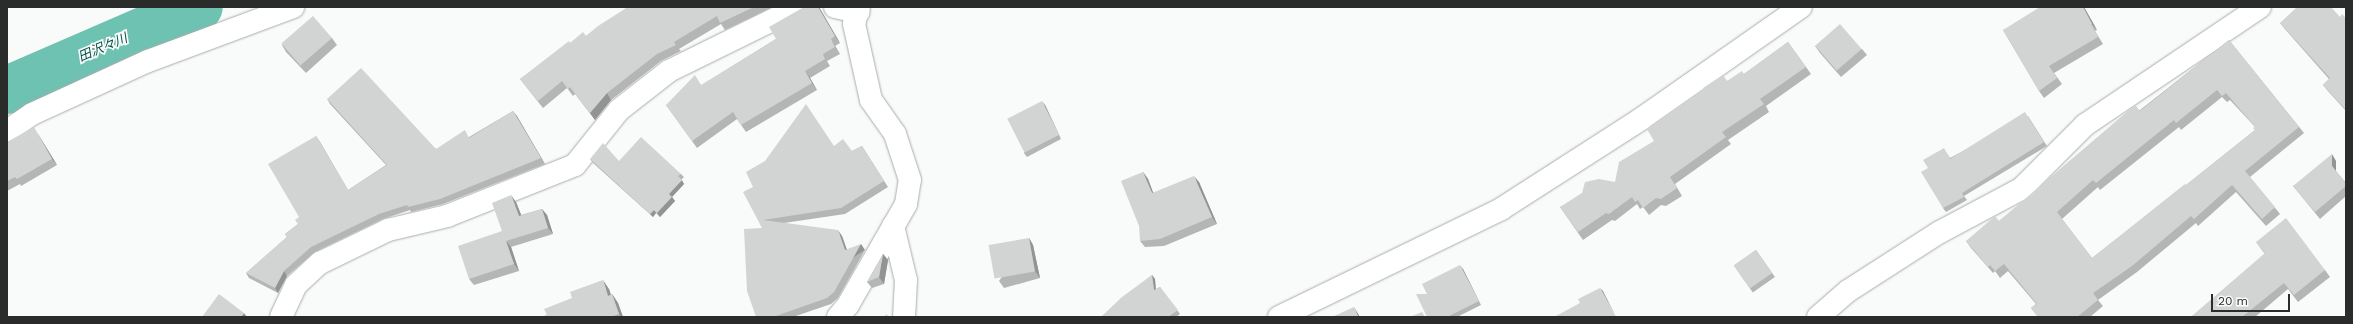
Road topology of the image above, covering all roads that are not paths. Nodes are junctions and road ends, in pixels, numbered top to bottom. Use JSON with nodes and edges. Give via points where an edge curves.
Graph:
{"nodes":[{"id":1,"x":293,"y":7,"type":"edge"},
{"id":2,"x":799,"y":7,"type":"edge"},
{"id":3,"x":835,"y":7,"type":"edge"},
{"id":4,"x":1801,"y":7,"type":"edge"},
{"id":5,"x":2260,"y":7,"type":"edge"},
{"id":6,"x":858,"y":10,"type":"edge"},
{"id":7,"x":7,"y":131,"type":"edge"},
{"id":8,"x":893,"y":226,"type":"junction"},
{"id":9,"x":281,"y":317,"type":"edge"},
{"id":10,"x":838,"y":317,"type":"edge"},
{"id":11,"x":904,"y":317,"type":"edge"},
{"id":12,"x":1279,"y":317,"type":"edge"},
{"id":13,"x":1818,"y":317,"type":"edge"}],
"edges":[{"from":1,"to":7,"type":"street","via":[[148,61],[32,114]]},
{"from":2,"to":9,"type":"street","via":[[669,71],[620,110],[575,165],[447,216],[388,230],[320,263],[296,285]]},
{"from":3,"to":6,"type":"street"},
{"from":4,"to":12,"type":"street","via":[[1641,119],[1501,209]]},
{"from":5,"to":13,"type":"street","via":[[2085,125],[2021,189],[1940,232],[1848,291]]},
{"from":6,"to":8,"type":"street","via":[[854,24],[871,100],[895,134],[910,180],[906,204]]},
{"from":8,"to":10,"type":"street","via":[[848,306]]},
{"from":8,"to":11,"type":"street","via":[[906,280]]}]}
